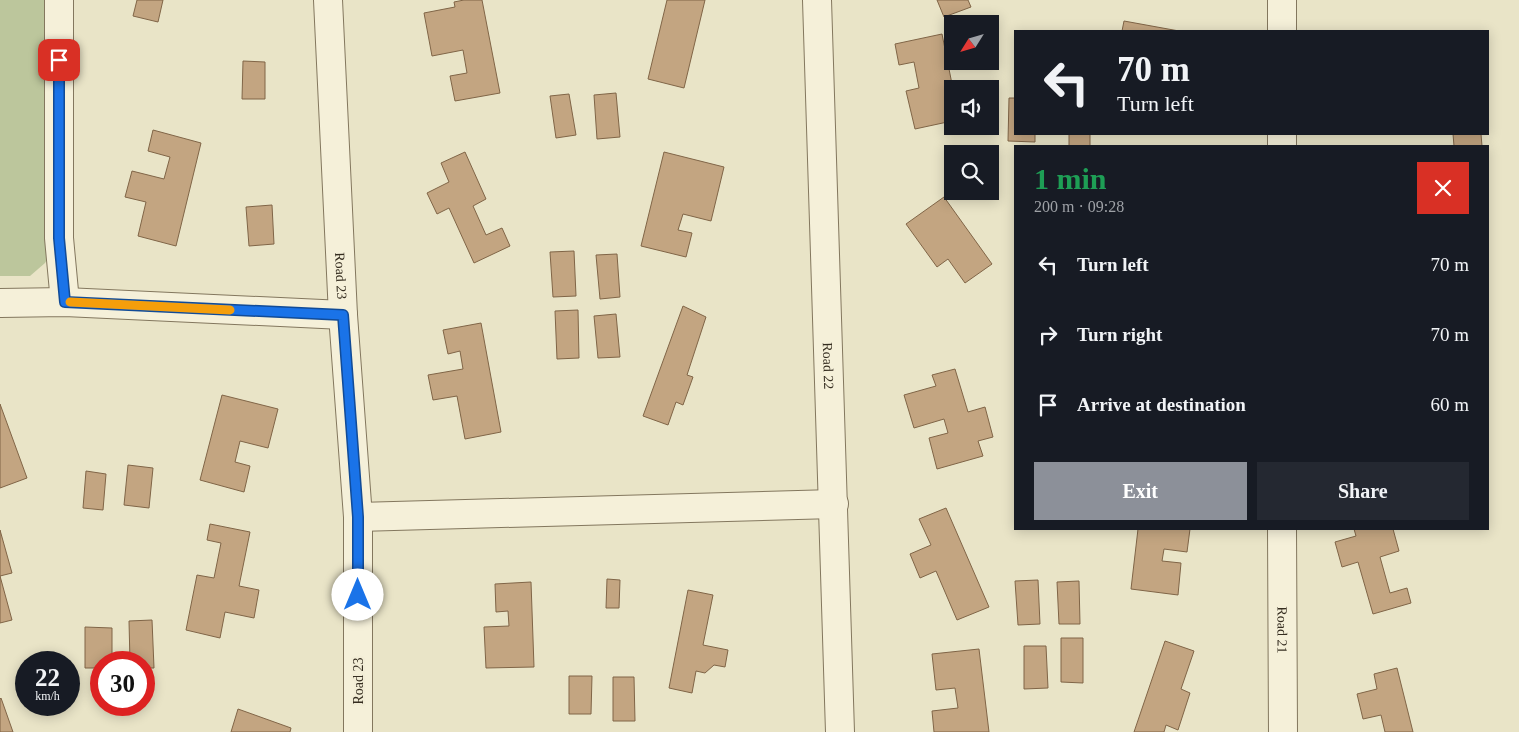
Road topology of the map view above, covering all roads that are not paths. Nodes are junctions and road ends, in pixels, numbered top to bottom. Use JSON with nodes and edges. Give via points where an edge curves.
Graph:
{"nodes":[{"id":1,"x":59,"y":0,"type":"edge"},
{"id":2,"x":328,"y":0,"type":"edge"},
{"id":3,"x":817,"y":0,"type":"edge"},
{"id":4,"x":1282,"y":0,"type":"edge"},
{"id":5,"x":1282,"y":30,"type":"edge"},
{"id":6,"x":65,"y":302,"type":"junction"},
{"id":7,"x":0,"y":303,"type":"edge"},
{"id":8,"x":343,"y":315,"type":"junction"},
{"id":9,"x":834,"y":504,"type":"junction"},
{"id":10,"x":358,"y":517,"type":"junction"},
{"id":11,"x":1282,"y":530,"type":"edge"},
{"id":12,"x":358,"y":732,"type":"edge"},
{"id":13,"x":840,"y":732,"type":"edge"},
{"id":14,"x":1283,"y":732,"type":"edge"}],
"edges":[{"from":1,"to":6,"type":"street","via":[[59,238]]},
{"from":2,"to":8,"type":"street","name":"Road 23"},
{"from":3,"to":9,"type":"street","name":"Road 22"},
{"from":4,"to":5,"type":"street"},
{"from":6,"to":7,"type":"street"},
{"from":6,"to":8,"type":"street"},
{"from":8,"to":10,"type":"street","name":"Road 23"},
{"from":9,"to":10,"type":"street"},
{"from":9,"to":13,"type":"street","name":"Road 22"},
{"from":10,"to":12,"type":"street","name":"Road 23"},
{"from":11,"to":14,"type":"street","name":"Road 21"}]}
